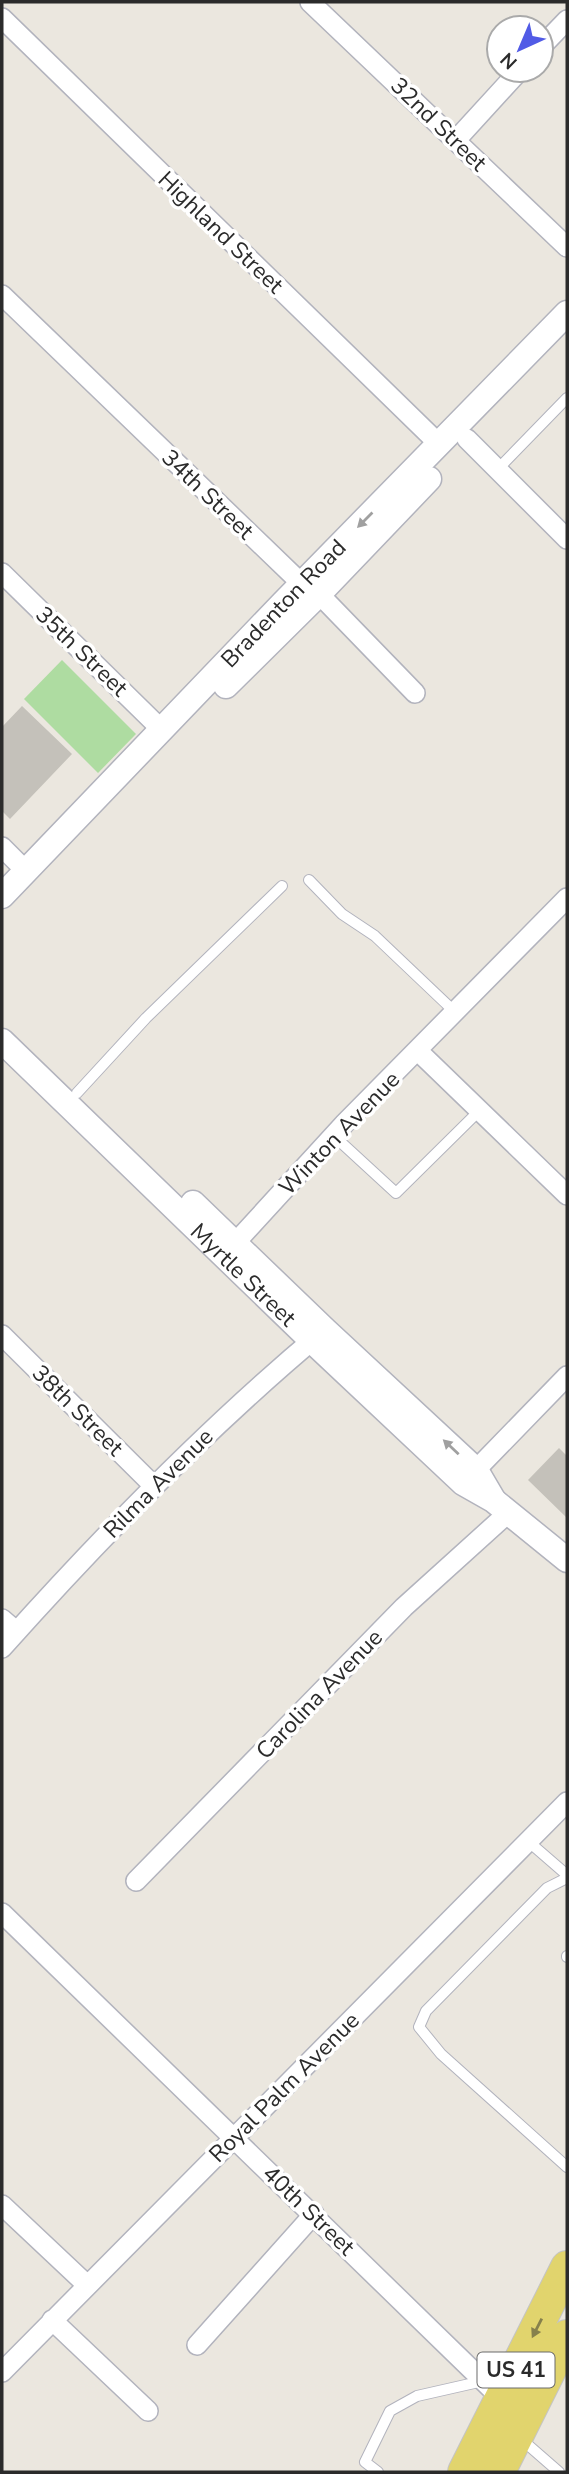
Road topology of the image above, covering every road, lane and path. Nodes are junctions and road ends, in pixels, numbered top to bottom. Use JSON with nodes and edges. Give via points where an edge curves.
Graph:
{"nodes":[{"id":1,"x":310,"y":2,"type":"edge"},
{"id":2,"x":2,"y":19,"type":"edge"},
{"id":3,"x":507,"y":84,"type":"edge"},
{"id":4,"x":456,"y":140,"type":"junction"},
{"id":5,"x":567,"y":247,"type":"edge"},
{"id":6,"x":2,"y":295,"type":"edge"},
{"id":7,"x":567,"y":313,"type":"edge"},
{"id":8,"x":567,"y":335,"type":"edge"},
{"id":9,"x":567,"y":398,"type":"edge"},
{"id":10,"x":467,"y":439,"type":"junction"},
{"id":11,"x":440,"y":445,"type":"junction"},
{"id":12,"x":497,"y":470,"type":"junction"},
{"id":13,"x":567,"y":539,"type":"edge"},
{"id":14,"x":2,"y":573,"type":"edge"},
{"id":15,"x":310,"y":589,"type":"junction"},
{"id":16,"x":415,"y":693,"type":"dead end"},
{"id":17,"x":162,"y":730,"type":"junction"},
{"id":18,"x":2,"y":847,"type":"edge"},
{"id":19,"x":26,"y":871,"type":"junction"},
{"id":20,"x":309,"y":880,"type":"dead end"},
{"id":21,"x":282,"y":886,"type":"dead end"},
{"id":22,"x":2,"y":896,"type":"edge"},
{"id":23,"x":567,"y":898,"type":"edge"},
{"id":24,"x":2,"y":916,"type":"edge"},
{"id":25,"x":455,"y":1012,"type":"junction"},
{"id":26,"x":2,"y":1023,"type":"edge"},
{"id":27,"x":2,"y":1041,"type":"edge"},
{"id":28,"x":418,"y":1051,"type":"junction"},
{"id":29,"x":77,"y":1093,"type":"junction"},
{"id":30,"x":479,"y":1111,"type":"junction"},
{"id":31,"x":334,"y":1136,"type":"junction"},
{"id":32,"x":567,"y":1195,"type":"edge"},
{"id":33,"x":230,"y":1250,"type":"junction"},
{"id":34,"x":2,"y":1335,"type":"edge"},
{"id":35,"x":318,"y":1335,"type":"junction"},
{"id":36,"x":567,"y":1376,"type":"edge"},
{"id":37,"x":469,"y":1477,"type":"junction"},
{"id":38,"x":154,"y":1486,"type":"junction"},
{"id":39,"x":500,"y":1506,"type":"junction"},
{"id":40,"x":567,"y":1560,"type":"edge"},
{"id":41,"x":9,"y":1625,"type":"edge"},
{"id":42,"x":2,"y":1648,"type":"edge"},
{"id":43,"x":567,"y":1802,"type":"edge"},
{"id":44,"x":529,"y":1842,"type":"junction"},
{"id":45,"x":567,"y":1876,"type":"edge"},
{"id":46,"x":136,"y":1881,"type":"dead end"},
{"id":47,"x":2,"y":1913,"type":"edge"},
{"id":48,"x":234,"y":2137,"type":"junction"},
{"id":49,"x":567,"y":2168,"type":"edge"},
{"id":50,"x":2,"y":2204,"type":"edge"},
{"id":51,"x":314,"y":2214,"type":"junction"},
{"id":52,"x":567,"y":2267,"type":"edge"},
{"id":53,"x":87,"y":2285,"type":"junction"},
{"id":54,"x":52,"y":2320,"type":"junction"},
{"id":55,"x":567,"y":2336,"type":"edge"},
{"id":56,"x":197,"y":2345,"type":"dead end"},
{"id":57,"x":2,"y":2372,"type":"edge"},
{"id":58,"x":493,"y":2390,"type":"junction"},
{"id":59,"x":148,"y":2411,"type":"dead end"},
{"id":60,"x":521,"y":2428,"type":"junction"},
{"id":61,"x":378,"y":2472,"type":"edge"},
{"id":62,"x":464,"y":2472,"type":"edge"},
{"id":63,"x":499,"y":2472,"type":"edge"},
{"id":64,"x":559,"y":2472,"type":"edge"}],
"edges":[{"from":1,"to":4,"type":"street","name":"32nd Street"},
{"from":2,"to":11,"type":"street","name":"Highland Street"},
{"from":3,"to":4,"type":"street"},
{"from":4,"to":5,"type":"street","name":"32nd Street"},
{"from":6,"to":15,"type":"street","name":"34th Street"},
{"from":7,"to":11,"type":"street","name":"Bradenton Road"},
{"from":8,"to":10,"type":"street","name":"Bradenton Road"},
{"from":9,"to":12,"type":"lane"},
{"from":10,"to":12,"type":"street"},
{"from":10,"to":15,"type":"street","name":"Bradenton Road"},
{"from":11,"to":15,"type":"street","name":"Bradenton Road","one_way":true},
{"from":12,"to":13,"type":"street"},
{"from":14,"to":17,"type":"street","name":"35th Street"},
{"from":15,"to":16,"type":"street","name":"34th Street"},
{"from":15,"to":17,"type":"street","name":"Bradenton Road"},
{"from":15,"to":24,"type":"street","name":"Bradenton Road"},
{"from":17,"to":19,"type":"street","name":"Bradenton Road"},
{"from":18,"to":19,"type":"street"},
{"from":19,"to":22,"type":"street","name":"Bradenton Road"},
{"from":20,"to":25,"type":"lane"},
{"from":21,"to":29,"type":"lane","via":[[146,1018]]},
{"from":23,"to":25,"type":"street","name":"Winton Avenue"},
{"from":25,"to":28,"type":"street","name":"Winton Avenue"},
{"from":26,"to":29,"type":"street","name":"Myrtle Street"},
{"from":27,"to":33,"type":"street","name":"Myrtle Street"},
{"from":28,"to":30,"type":"street"},
{"from":28,"to":31,"type":"street","name":"Winton Avenue"},
{"from":29,"to":33,"type":"street","name":"Myrtle Street"},
{"from":30,"to":31,"type":"lane","via":[[396,1193]]},
{"from":30,"to":32,"type":"street"},
{"from":31,"to":33,"type":"street","name":"Winton Avenue"},
{"from":33,"to":35,"type":"street","name":"Myrtle Street"},
{"from":34,"to":38,"type":"street","name":"38th Street"},
{"from":35,"to":37,"type":"street","name":"Myrtle Street"},
{"from":35,"to":38,"type":"street","name":"Rilma Avenue"},
{"from":36,"to":37,"type":"street"},
{"from":37,"to":39,"type":"street","name":"Myrtle Street"},
{"from":38,"to":41,"type":"street","name":"Rilma Avenue"},
{"from":39,"to":40,"type":"street","name":"Myrtle Street"},
{"from":39,"to":46,"type":"street","name":"Carolina Avenue"},
{"from":41,"to":42,"type":"street","name":"Rilma Avenue"},
{"from":43,"to":44,"type":"street","name":"Royal Palm Avenue"},
{"from":44,"to":45,"type":"lane"},
{"from":44,"to":48,"type":"street","name":"Royal Palm Avenue"},
{"from":45,"to":49,"type":"lane","via":[[547,1888],[426,2011],[419,2027],[441,2054]]},
{"from":47,"to":48,"type":"street","name":"40th Street"},
{"from":48,"to":51,"type":"street","name":"40th Street"},
{"from":48,"to":53,"type":"street","name":"Royal Palm Avenue"},
{"from":50,"to":53,"type":"street"},
{"from":51,"to":56,"type":"street"},
{"from":51,"to":58,"type":"street","name":"40th Street"},
{"from":52,"to":58,"type":"main road","number":"US 41","one_way":true},
{"from":53,"to":54,"type":"street","name":"Royal Palm Avenue"},
{"from":54,"to":57,"type":"street","name":"Royal Palm Avenue"},
{"from":54,"to":59,"type":"street"},
{"from":55,"to":60,"type":"main road","number":"US 41"},
{"from":58,"to":60,"type":"street","name":"40th Street"},
{"from":58,"to":61,"type":"lane","via":[[417,2396],[390,2411],[365,2462]]},
{"from":58,"to":62,"type":"main road","number":"US 41"},
{"from":60,"to":63,"type":"main road","number":"US 41"},
{"from":60,"to":64,"type":"lane"}]}
